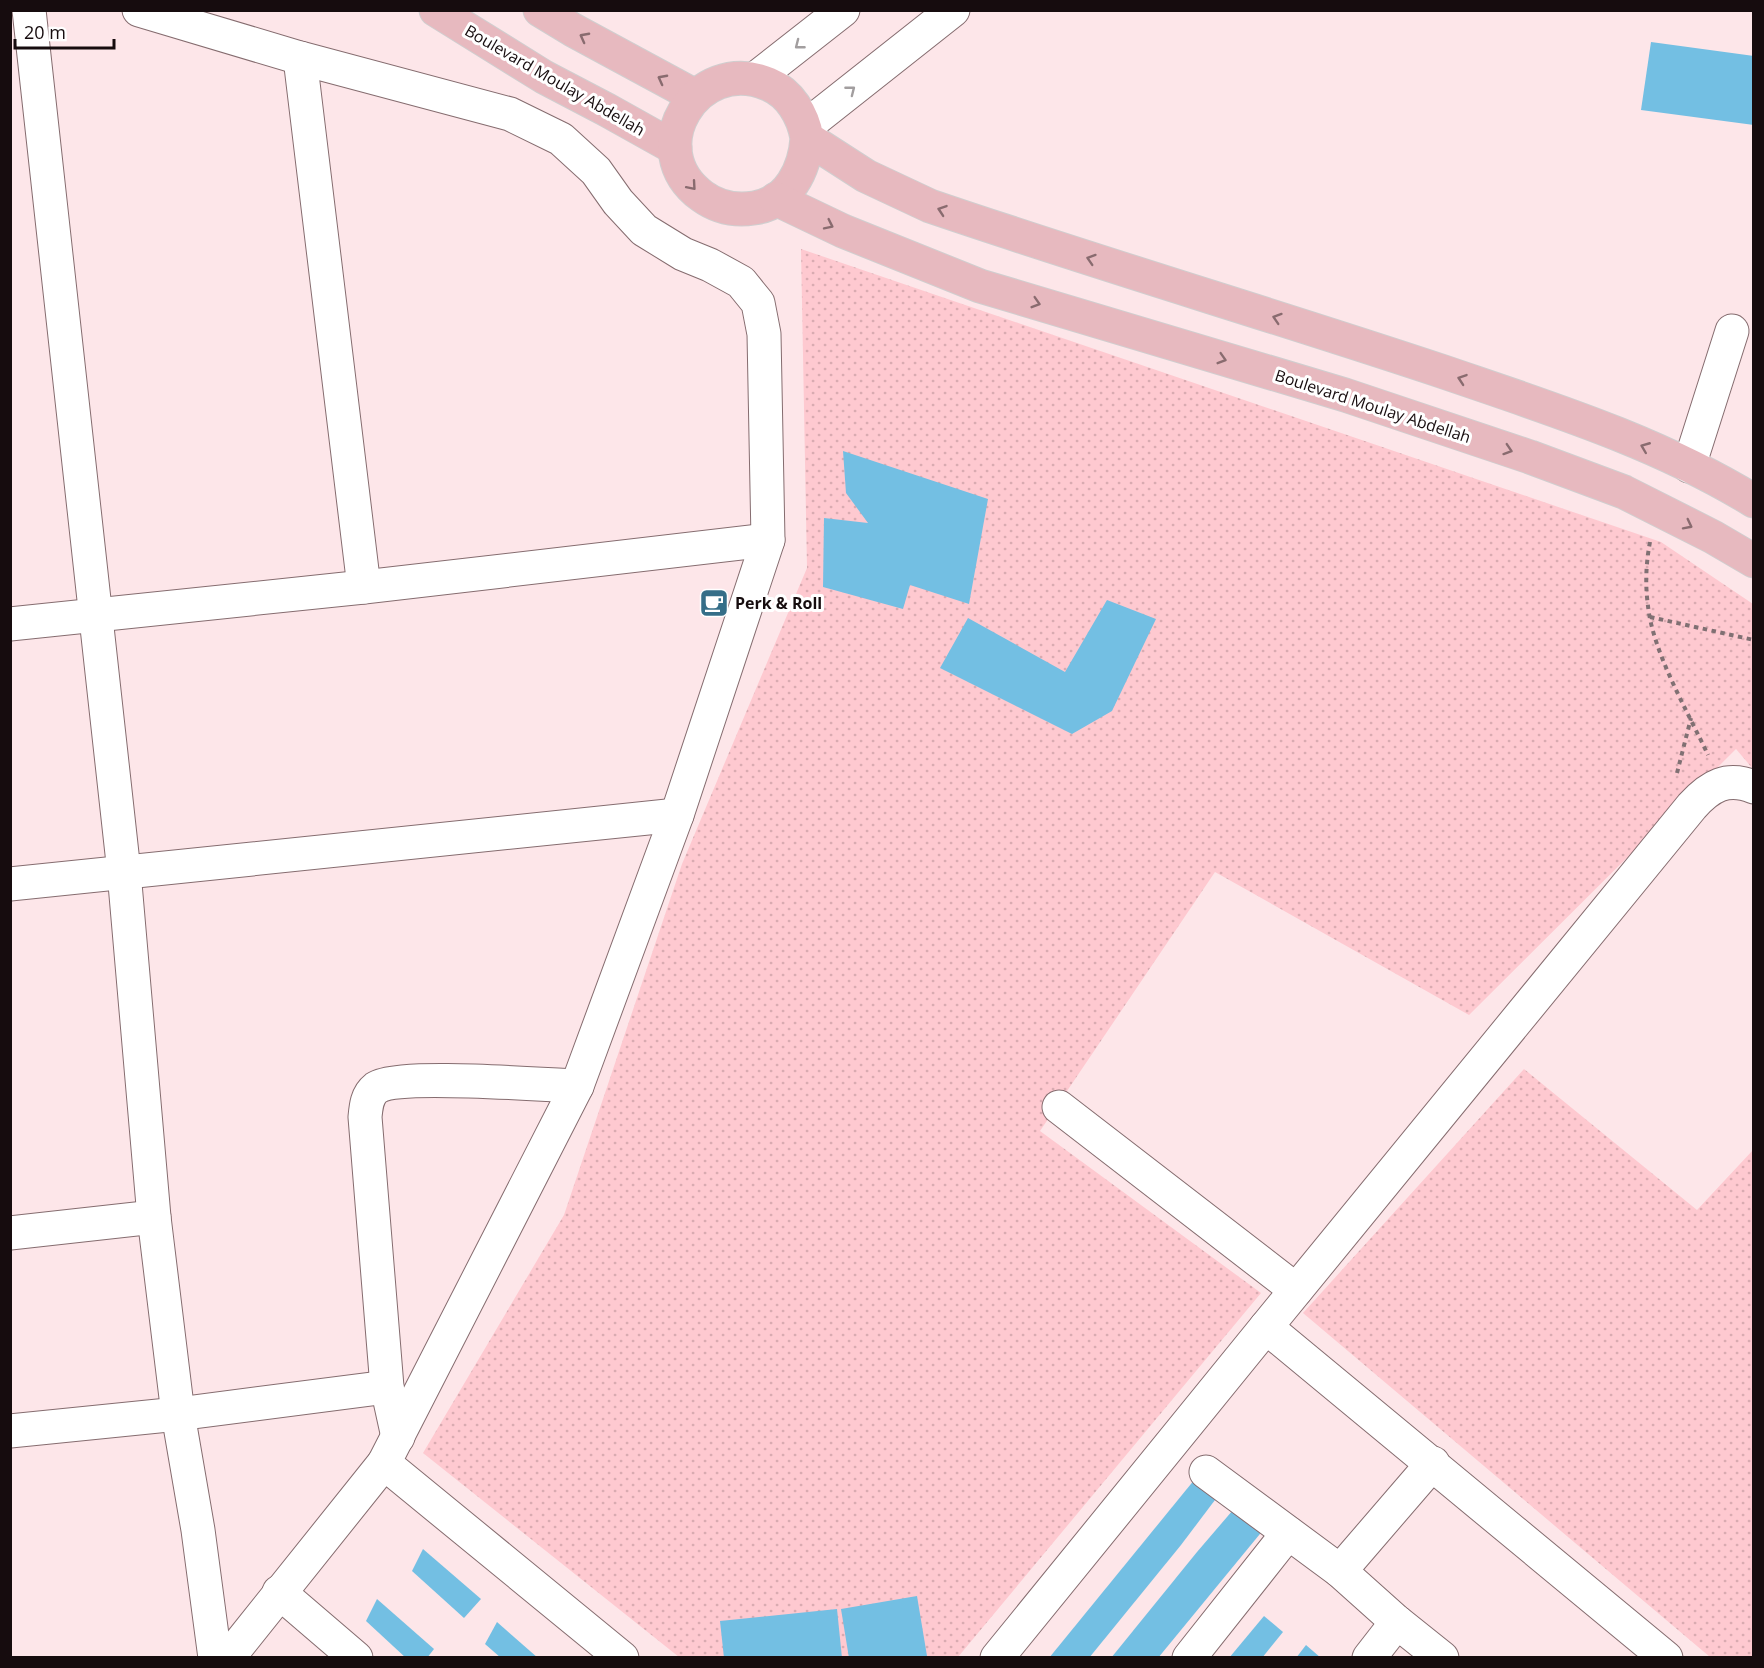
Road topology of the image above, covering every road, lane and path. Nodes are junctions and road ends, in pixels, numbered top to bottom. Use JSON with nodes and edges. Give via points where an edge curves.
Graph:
{"nodes":[{"id":1,"x":28,"y":10,"type":"edge"},
{"id":2,"x":140,"y":10,"type":"edge"},
{"id":3,"x":435,"y":10,"type":"edge"},
{"id":4,"x":540,"y":10,"type":"edge"},
{"id":5,"x":843,"y":10,"type":"edge"},
{"id":6,"x":953,"y":10,"type":"edge"},
{"id":7,"x":300,"y":58,"type":"junction"},
{"id":8,"x":755,"y":79,"type":"junction"},
{"id":9,"x":695,"y":96,"type":"junction"},
{"id":10,"x":806,"y":132,"type":"junction"},
{"id":11,"x":675,"y":148,"type":"junction"},
{"id":12,"x":776,"y":199,"type":"junction"},
{"id":13,"x":1732,"y":331,"type":"dead end"},
{"id":14,"x":1689,"y":466,"type":"junction"},
{"id":15,"x":1754,"y":501,"type":"edge"},
{"id":16,"x":768,"y":540,"type":"junction"},
{"id":17,"x":1650,"y":540,"type":"dead end"},
{"id":18,"x":1754,"y":561,"type":"edge"},
{"id":19,"x":364,"y":587,"type":"junction"},
{"id":20,"x":95,"y":615,"type":"junction"},
{"id":21,"x":1650,"y":617,"type":"junction"},
{"id":22,"x":10,"y":624,"type":"edge"},
{"id":23,"x":1754,"y":640,"type":"edge"},
{"id":24,"x":1721,"y":783,"type":"junction"},
{"id":25,"x":1754,"y":787,"type":"edge"},
{"id":26,"x":677,"y":815,"type":"junction"},
{"id":27,"x":124,"y":872,"type":"junction"},
{"id":28,"x":10,"y":884,"type":"edge"},
{"id":29,"x":577,"y":1086,"type":"junction"},
{"id":30,"x":1059,"y":1107,"type":"dead end"},
{"id":31,"x":154,"y":1217,"type":"junction"},
{"id":32,"x":10,"y":1233,"type":"edge"},
{"id":33,"x":1296,"y":1290,"type":"junction"},
{"id":34,"x":1266,"y":1327,"type":"junction"},
{"id":35,"x":387,"y":1387,"type":"junction"},
{"id":36,"x":178,"y":1414,"type":"junction"},
{"id":37,"x":10,"y":1431,"type":"edge"},
{"id":38,"x":391,"y":1450,"type":"junction"},
{"id":39,"x":1432,"y":1463,"type":"junction"},
{"id":40,"x":1206,"y":1472,"type":"dead end"},
{"id":41,"x":1288,"y":1533,"type":"junction"},
{"id":42,"x":1340,"y":1571,"type":"junction"},
{"id":43,"x":279,"y":1592,"type":"junction"},
{"id":44,"x":1397,"y":1622,"type":"junction"},
{"id":45,"x":215,"y":1658,"type":"edge"},
{"id":46,"x":228,"y":1658,"type":"edge"},
{"id":47,"x":356,"y":1658,"type":"edge"},
{"id":48,"x":622,"y":1658,"type":"edge"},
{"id":49,"x":996,"y":1658,"type":"edge"},
{"id":50,"x":1189,"y":1658,"type":"edge"},
{"id":51,"x":1369,"y":1658,"type":"edge"},
{"id":52,"x":1442,"y":1658,"type":"edge"},
{"id":53,"x":1666,"y":1658,"type":"edge"}],
"edges":[{"from":1,"to":20,"type":"street"},
{"from":2,"to":7,"type":"street"},
{"from":3,"to":11,"type":"main road","name":"Boulevard Moulay Abdellah","via":[[544,77]]},
{"from":9,"to":4,"type":"main road","one_way":true},
{"from":5,"to":8,"type":"street","one_way":true},
{"from":10,"to":6,"type":"street","one_way":true},
{"from":7,"to":16,"type":"street","via":[[510,114],[561,139],[596,171],[644,230],[741,282],[758,303],[764,334]]},
{"from":7,"to":19,"type":"street"},
{"from":8,"to":9,"type":"main road","via":[[723,80]]},
{"from":8,"to":10,"type":"main road","via":[[777,88],[795,105]]},
{"from":9,"to":11,"type":"main road","via":[[676,129]]},
{"from":10,"to":12,"type":"main road","via":[[806,155],[800,172],[790,188]]},
{"from":14,"to":10,"type":"main road","one_way":true,"via":[[1503,392],[930,206],[876,181]]},
{"from":11,"to":12,"type":"main road","one_way":true,"via":[[680,170],[693,189],[711,202],[733,209],[755,208]]},
{"from":12,"to":18,"type":"main road","name":"Boulevard Moulay Abdellah","one_way":true,"via":[[843,231],[980,286],[1344,395],[1530,457],[1624,492]]},
{"from":13,"to":14,"type":"street"},
{"from":14,"to":15,"type":"main road"},
{"from":16,"to":19,"type":"street"},
{"from":16,"to":26,"type":"street"},
{"from":17,"to":21,"type":"path","via":[[1646,585]]},
{"from":19,"to":20,"type":"street"},
{"from":20,"to":22,"type":"street"},
{"from":20,"to":27,"type":"street"},
{"from":21,"to":23,"type":"path"},
{"from":21,"to":24,"type":"path","via":[[1660,651]]},
{"from":24,"to":25,"type":"street","via":[[1742,782]]},
{"from":24,"to":33,"type":"street","via":[[1704,792],[1692,806]]},
{"from":26,"to":27,"type":"street"},
{"from":26,"to":29,"type":"street"},
{"from":27,"to":28,"type":"street"},
{"from":27,"to":31,"type":"street"},
{"from":29,"to":35,"type":"street","via":[[427,1080],[385,1084],[374,1089],[366,1102],[365,1117]]},
{"from":29,"to":38,"type":"street"},
{"from":30,"to":33,"type":"street"},
{"from":31,"to":32,"type":"street"},
{"from":31,"to":36,"type":"street"},
{"from":33,"to":34,"type":"street"},
{"from":34,"to":39,"type":"street"},
{"from":34,"to":49,"type":"street"},
{"from":35,"to":36,"type":"street"},
{"from":35,"to":38,"type":"street"},
{"from":36,"to":37,"type":"street"},
{"from":36,"to":45,"type":"street"},
{"from":38,"to":43,"type":"street"},
{"from":38,"to":48,"type":"street"},
{"from":39,"to":42,"type":"street"},
{"from":39,"to":53,"type":"street"},
{"from":40,"to":41,"type":"street"},
{"from":41,"to":42,"type":"street"},
{"from":41,"to":50,"type":"street"},
{"from":42,"to":44,"type":"street"},
{"from":43,"to":46,"type":"street"},
{"from":43,"to":47,"type":"street"},
{"from":44,"to":51,"type":"street"},
{"from":44,"to":52,"type":"street"}]}
